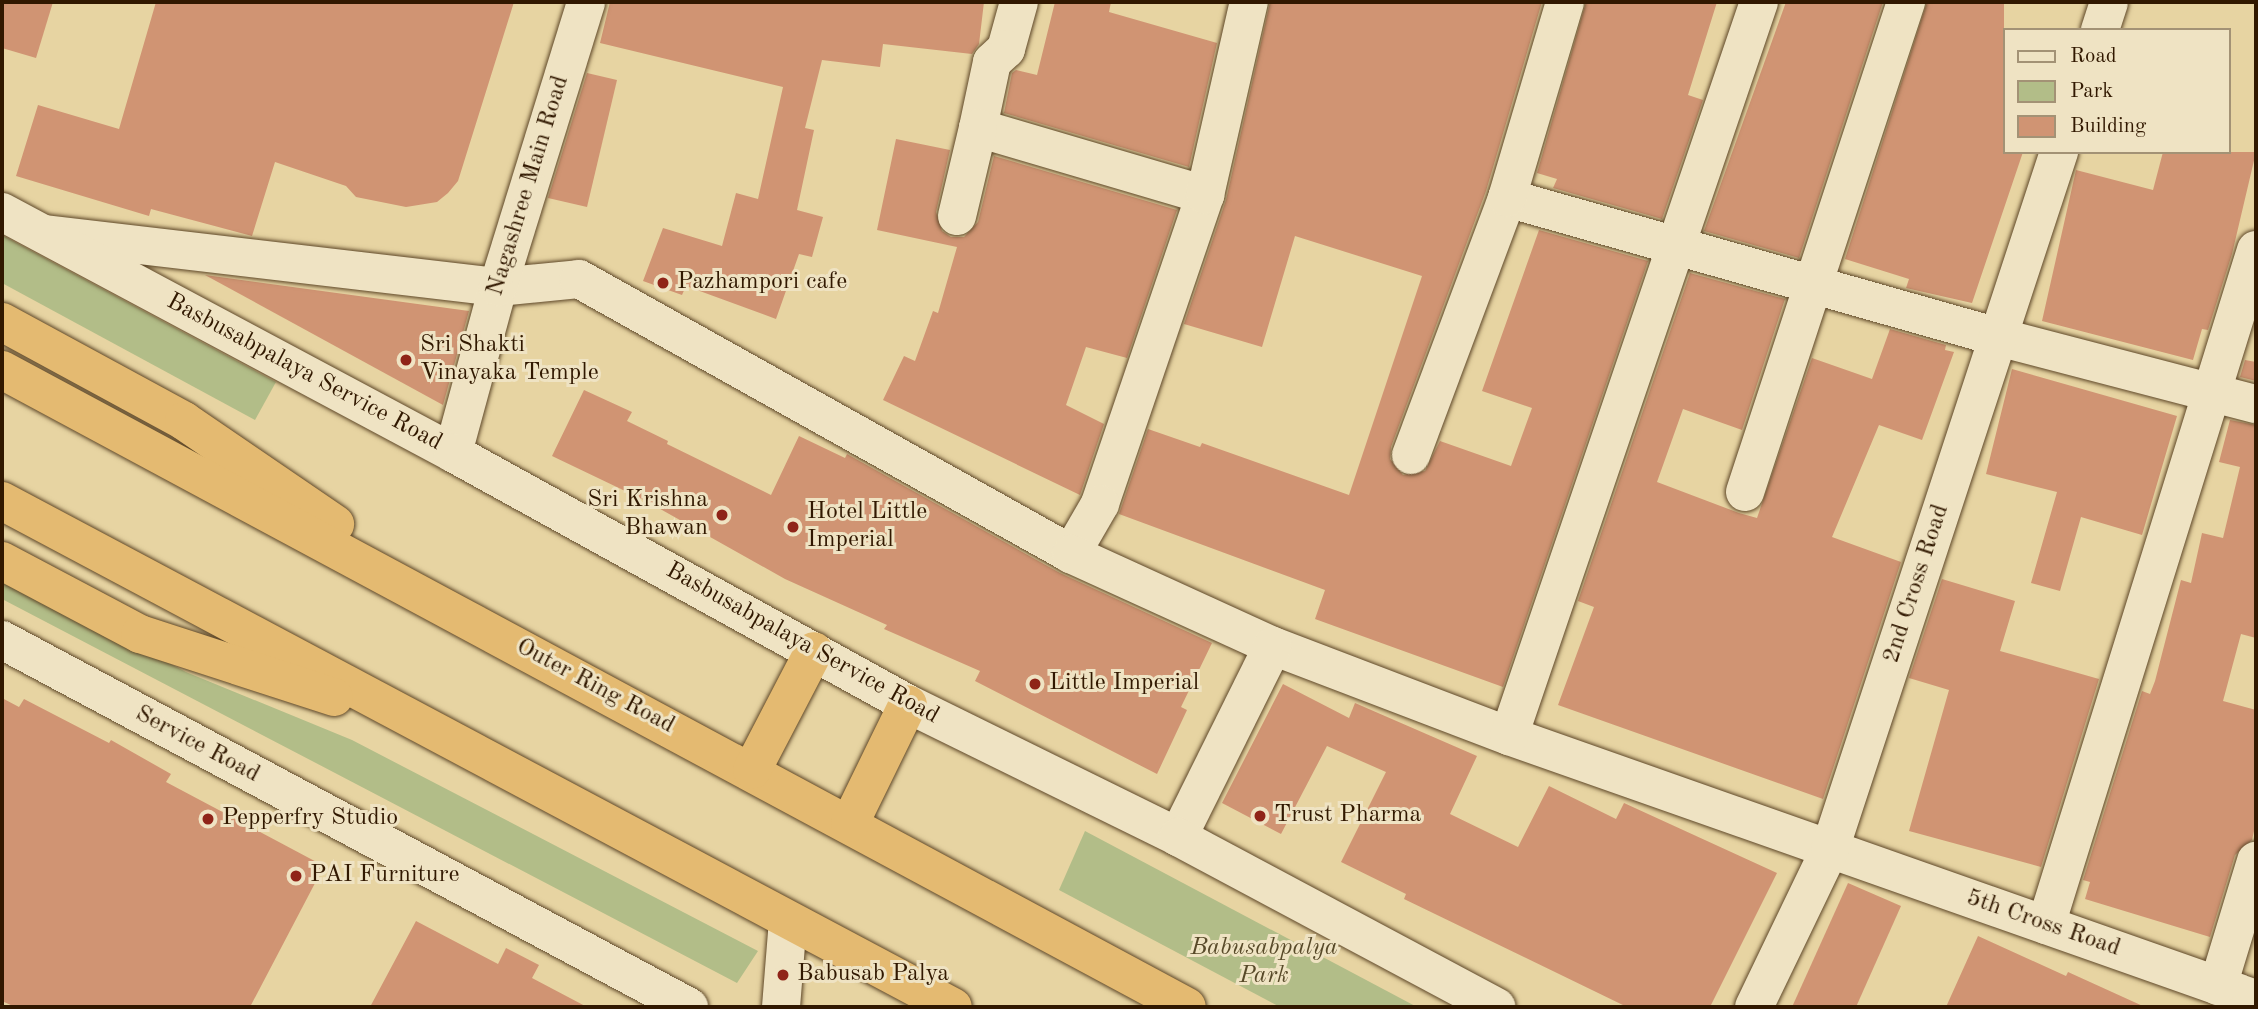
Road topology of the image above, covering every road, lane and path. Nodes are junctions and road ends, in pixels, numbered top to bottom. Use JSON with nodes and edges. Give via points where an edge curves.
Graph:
{"nodes":[{"id":1,"x":586,"y":2,"type":"edge"},
{"id":2,"x":1019,"y":2,"type":"edge"},
{"id":3,"x":1565,"y":2,"type":"edge"},
{"id":4,"x":1759,"y":2,"type":"edge"},
{"id":5,"x":1906,"y":2,"type":"edge"},
{"id":6,"x":2109,"y":2,"type":"edge"},
{"id":7,"x":1240,"y":4,"type":"edge"},
{"id":8,"x":2101,"y":28,"type":"edge"},
{"id":9,"x":978,"y":128,"type":"junction"},
{"id":10,"x":2058,"y":154,"type":"edge"},
{"id":11,"x":1205,"y":195,"type":"junction"},
{"id":12,"x":1507,"y":198,"type":"junction"},
{"id":13,"x":2,"y":212,"type":"edge"},
{"id":14,"x":957,"y":216,"type":"dead end"},
{"id":15,"x":45,"y":234,"type":"junction"},
{"id":16,"x":1679,"y":246,"type":"junction"},
{"id":17,"x":2256,"y":250,"type":"edge"},
{"id":18,"x":1811,"y":284,"type":"junction"},
{"id":19,"x":498,"y":287,"type":"junction"},
{"id":20,"x":2,"y":322,"type":"edge"},
{"id":21,"x":1998,"y":337,"type":"junction"},
{"id":22,"x":2,"y":369,"type":"edge"},
{"id":23,"x":2211,"y":392,"type":"junction"},
{"id":24,"x":2256,"y":404,"type":"edge"},
{"id":25,"x":453,"y":453,"type":"junction"},
{"id":26,"x":1411,"y":455,"type":"dead end"},
{"id":27,"x":1745,"y":492,"type":"dead end"},
{"id":28,"x":2,"y":501,"type":"edge"},
{"id":29,"x":1071,"y":554,"type":"junction"},
{"id":30,"x":2,"y":561,"type":"edge"},
{"id":31,"x":498,"y":635,"type":"junction"},
{"id":32,"x":2,"y":640,"type":"edge"},
{"id":33,"x":1273,"y":646,"type":"junction"},
{"id":34,"x":814,"y":652,"type":"junction"},
{"id":35,"x":908,"y":704,"type":"junction"},
{"id":36,"x":435,"y":730,"type":"junction"},
{"id":37,"x":1509,"y":736,"type":"junction"},
{"id":38,"x":752,"y":770,"type":"junction"},
{"id":39,"x":850,"y":822,"type":"junction"},
{"id":40,"x":1178,"y":836,"type":"junction"},
{"id":41,"x":1830,"y":849,"type":"junction"},
{"id":42,"x":2256,"y":861,"type":"edge"},
{"id":43,"x":788,"y":920,"type":"junction"},
{"id":44,"x":2046,"y":925,"type":"junction"},
{"id":45,"x":2218,"y":986,"type":"junction"},
{"id":46,"x":2256,"y":999,"type":"edge"},
{"id":47,"x":689,"y":1007,"type":"edge"},
{"id":48,"x":781,"y":1007,"type":"edge"},
{"id":49,"x":953,"y":1007,"type":"edge"},
{"id":50,"x":1186,"y":1007,"type":"edge"},
{"id":51,"x":1496,"y":1007,"type":"edge"},
{"id":52,"x":1754,"y":1007,"type":"edge"}],
"edges":[{"from":1,"to":19,"type":"street","name":"Nagashree Main Road"},
{"from":2,"to":9,"type":"street","via":[[1006,49],[992,62]]},
{"from":3,"to":12,"type":"street"},
{"from":4,"to":16,"type":"street"},
{"from":5,"to":18,"type":"street"},
{"from":6,"to":8,"type":"street"},
{"from":7,"to":11,"type":"street"},
{"from":9,"to":11,"type":"street"},
{"from":9,"to":14,"type":"street"},
{"from":10,"to":21,"type":"street","name":"2nd Cross Road"},
{"from":11,"to":29,"type":"street","via":[[1100,503]]},
{"from":12,"to":16,"type":"street"},
{"from":12,"to":26,"type":"street"},
{"from":13,"to":15,"type":"street","name":"Basbusabpalaya Service Road"},
{"from":15,"to":19,"type":"street","name":"5th Cross Road"},
{"from":15,"to":25,"type":"street","name":"Basbusabpalaya Service Road"},
{"from":16,"to":18,"type":"street"},
{"from":16,"to":37,"type":"street"},
{"from":17,"to":23,"type":"street"},
{"from":18,"to":21,"type":"street"},
{"from":18,"to":27,"type":"street"},
{"from":19,"to":25,"type":"street","name":"Nagashree Main Road"},
{"from":19,"to":29,"type":"street","name":"5th Cross Road","via":[[579,279]]},
{"from":20,"to":31,"type":"highway","via":[[184,421]]},
{"from":21,"to":23,"type":"street"},
{"from":21,"to":41,"type":"street","name":"2nd Cross Road"},
{"from":22,"to":31,"type":"highway","name":"Outer Ring Road"},
{"from":23,"to":24,"type":"street"},
{"from":23,"to":44,"type":"street"},
{"from":25,"to":34,"type":"street","name":"Basbusabpalaya Service Road"},
{"from":28,"to":36,"type":"highway"},
{"from":29,"to":33,"type":"street","name":"5th Cross Road"},
{"from":30,"to":36,"type":"highway","via":[[140,634]]},
{"from":31,"to":38,"type":"highway","name":"Outer Ring Road"},
{"from":32,"to":47,"type":"street","name":"Service Road"},
{"from":33,"to":37,"type":"street","name":"5th Cross Road"},
{"from":33,"to":40,"type":"street"},
{"from":34,"to":35,"type":"street","name":"Basbusabpalaya Service Road"},
{"from":34,"to":38,"type":"highway"},
{"from":35,"to":39,"type":"highway"},
{"from":35,"to":40,"type":"street","name":"Basbusabpalaya Service Road"},
{"from":36,"to":43,"type":"highway"},
{"from":37,"to":41,"type":"street","name":"5th Cross Road"},
{"from":38,"to":39,"type":"highway","name":"Outer Ring Road"},
{"from":39,"to":50,"type":"highway","name":"Outer Ring Road"},
{"from":40,"to":51,"type":"street","name":"Basbusabpalaya Service Road"},
{"from":41,"to":44,"type":"street","name":"5th Cross Road"},
{"from":41,"to":52,"type":"street","name":"2nd Cross Road"},
{"from":42,"to":45,"type":"street"},
{"from":43,"to":48,"type":"street"},
{"from":43,"to":49,"type":"highway"},
{"from":44,"to":45,"type":"street","name":"5th Cross Road"},
{"from":45,"to":46,"type":"street","name":"5th Cross Road"}]}
